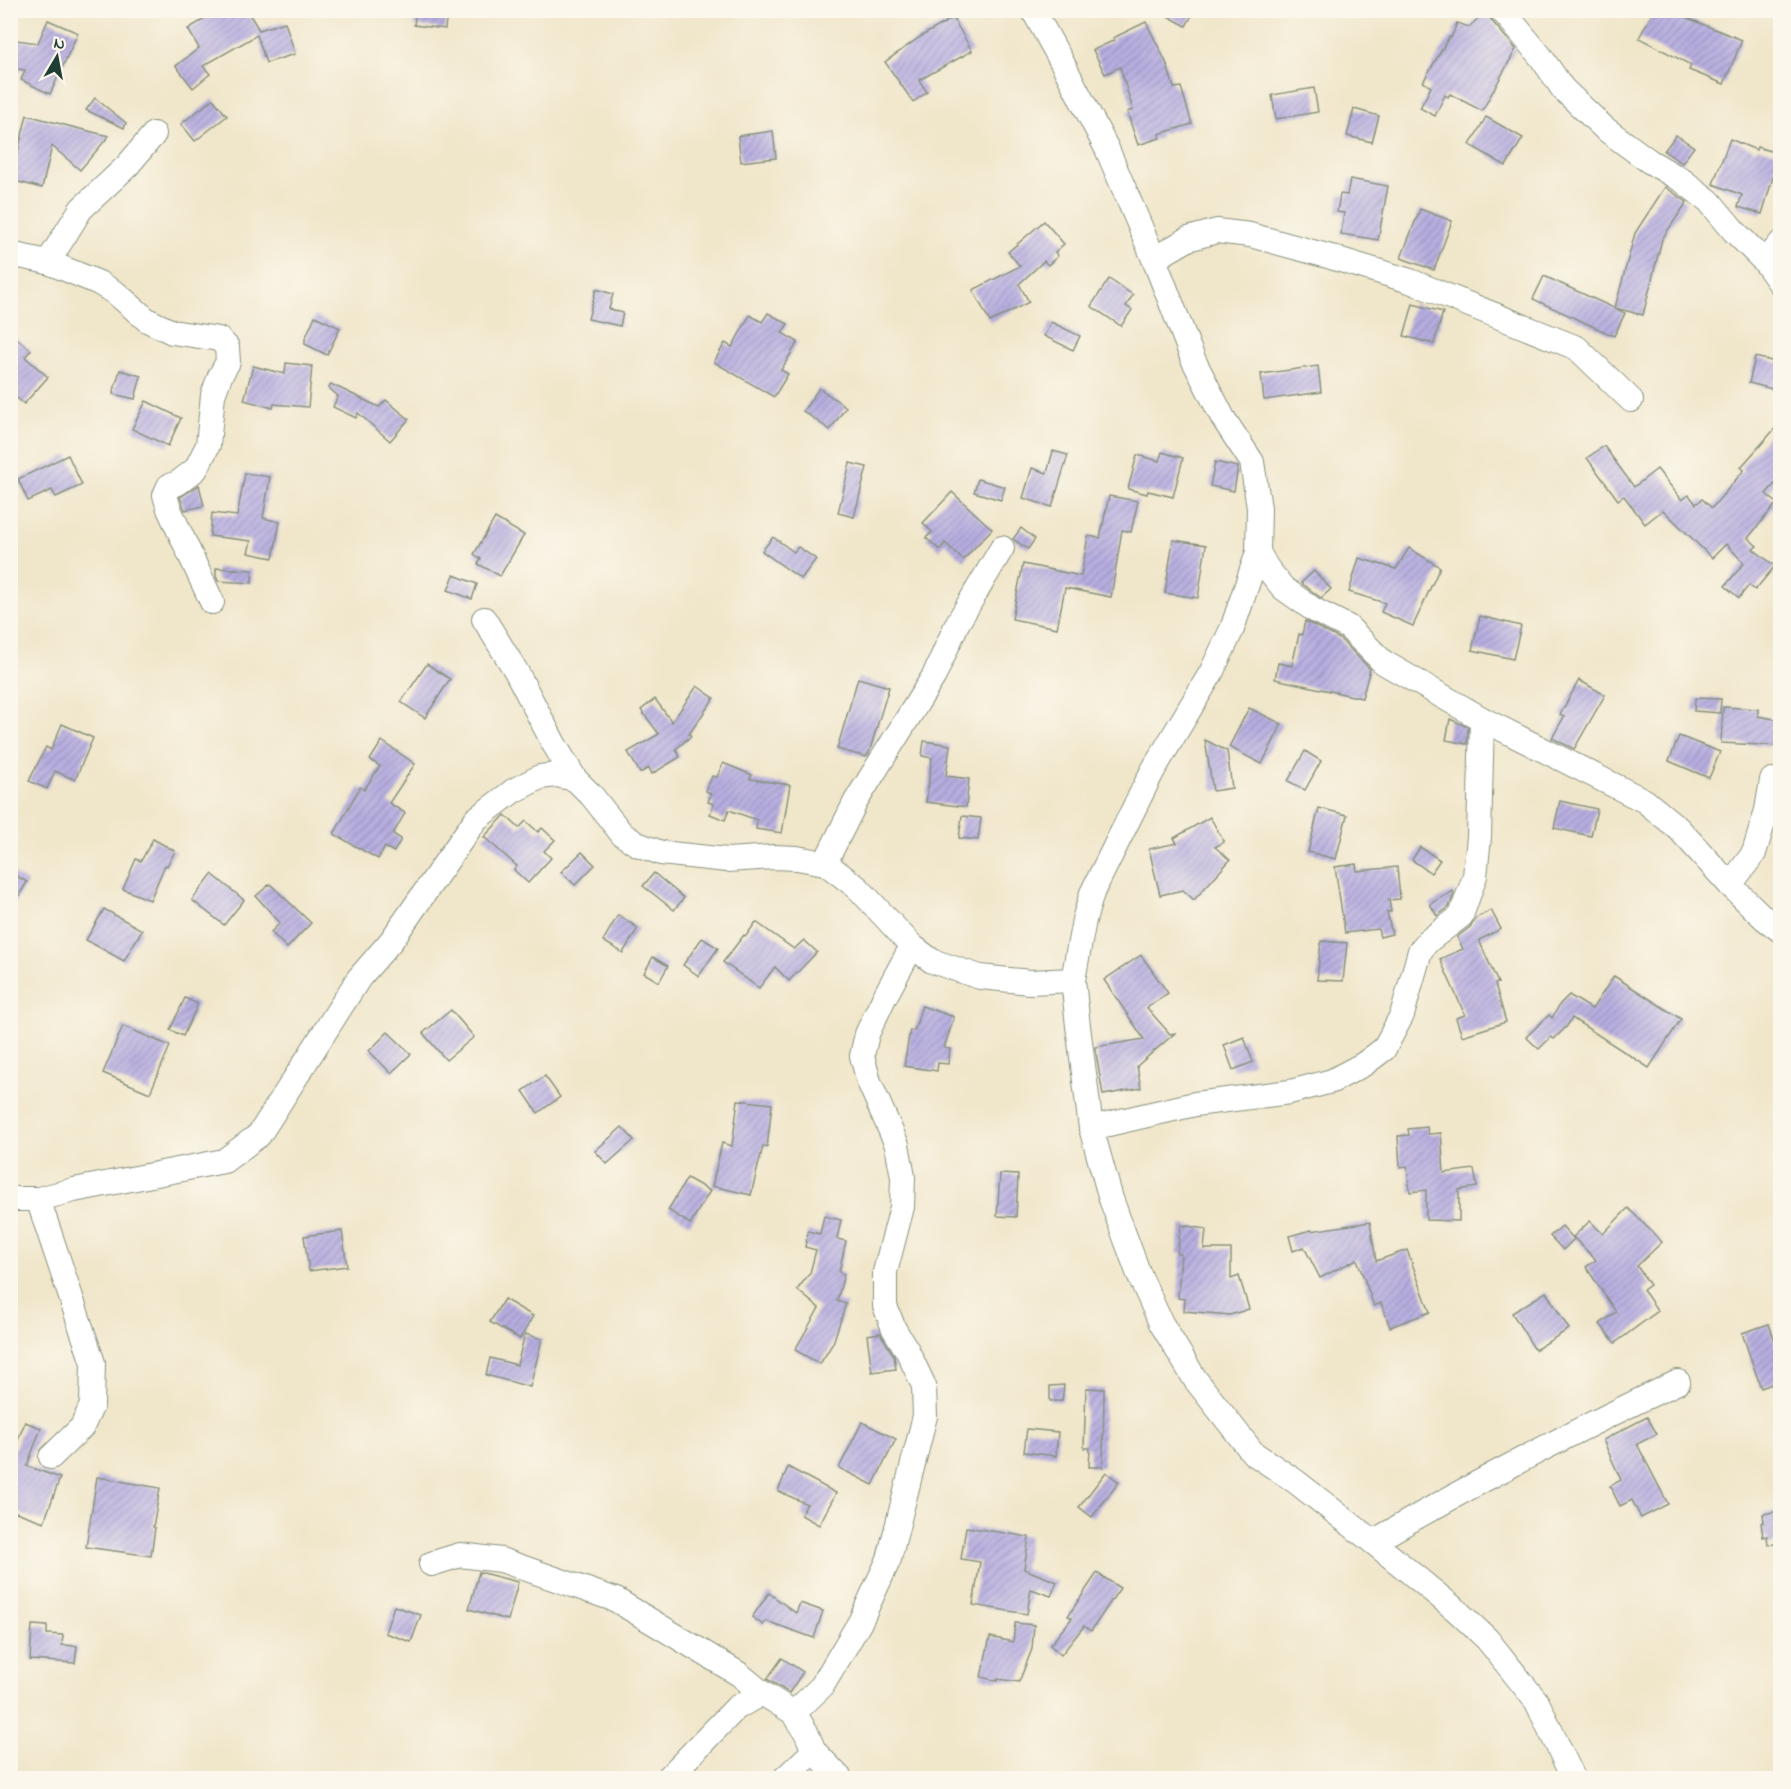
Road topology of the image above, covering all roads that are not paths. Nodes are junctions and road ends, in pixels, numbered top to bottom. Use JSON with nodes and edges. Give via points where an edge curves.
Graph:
{"nodes":[{"id":1,"x":1033,"y":10,"type":"edge"},
{"id":2,"x":1501,"y":10,"type":"edge"},
{"id":3,"x":154,"y":134,"type":"dead end"},
{"id":4,"x":1780,"y":244,"type":"edge"},
{"id":5,"x":10,"y":255,"type":"edge"},
{"id":6,"x":1154,"y":259,"type":"junction"},
{"id":7,"x":48,"y":262,"type":"junction"},
{"id":8,"x":1765,"y":262,"type":"junction"},
{"id":9,"x":1780,"y":283,"type":"edge"},
{"id":10,"x":1631,"y":400,"type":"dead end"},
{"id":11,"x":1002,"y":548,"type":"dead end"},
{"id":12,"x":1258,"y":552,"type":"junction"},
{"id":13,"x":212,"y":602,"type":"dead end"},
{"id":14,"x":484,"y":618,"type":"dead end"},
{"id":15,"x":1482,"y":719,"type":"junction"},
{"id":16,"x":575,"y":779,"type":"junction"},
{"id":17,"x":1772,"y":780,"type":"dead end"},
{"id":18,"x":825,"y":863,"type":"junction"},
{"id":19,"x":1730,"y":885,"type":"junction"},
{"id":20,"x":1780,"y":930,"type":"edge"},
{"id":21,"x":912,"y":946,"type":"junction"},
{"id":22,"x":1074,"y":980,"type":"junction"},
{"id":23,"x":1091,"y":1128,"type":"junction"},
{"id":24,"x":10,"y":1198,"type":"edge"},
{"id":25,"x":38,"y":1199,"type":"junction"},
{"id":26,"x":1678,"y":1382,"type":"dead end"},
{"id":27,"x":51,"y":1457,"type":"dead end"},
{"id":28,"x":1373,"y":1542,"type":"junction"},
{"id":29,"x":431,"y":1564,"type":"dead end"},
{"id":30,"x":762,"y":1693,"type":"junction"},
{"id":31,"x":794,"y":1713,"type":"junction"},
{"id":32,"x":814,"y":1751,"type":"junction"},
{"id":33,"x":668,"y":1779,"type":"edge"},
{"id":34,"x":785,"y":1779,"type":"edge"},
{"id":35,"x":840,"y":1779,"type":"edge"},
{"id":36,"x":1573,"y":1779,"type":"edge"}],
"edges":[{"from":1,"to":6,"type":"street","via":[[1107,149]]},
{"from":2,"to":8,"type":"street","via":[[1563,89],[1604,128],[1708,201]]},
{"from":3,"to":7,"type":"street","via":[[128,166],[81,209]]},
{"from":4,"to":8,"type":"street"},
{"from":5,"to":7,"type":"street"},
{"from":6,"to":10,"type":"street","via":[[1188,239],[1217,231],[1250,235],[1331,256],[1410,281],[1577,348]]},
{"from":6,"to":12,"type":"street","via":[[1192,359],[1222,417],[1252,462],[1259,508]]},
{"from":7,"to":13,"type":"street","via":[[99,283],[147,320],[172,332],[219,339],[226,347],[228,362],[213,395],[208,445],[196,469],[170,486],[165,495]]},
{"from":8,"to":9,"type":"street"},
{"from":11,"to":18,"type":"street","via":[[957,624],[934,676],[856,801]]},
{"from":12,"to":15,"type":"street","via":[[1283,588],[1348,627],[1383,662]]},
{"from":12,"to":22,"type":"street","via":[[1232,629],[1215,664],[1152,772],[1092,893]]},
{"from":14,"to":16,"type":"street"},
{"from":15,"to":19,"type":"street","via":[[1645,801],[1679,829]]},
{"from":15,"to":23,"type":"street","via":[[1475,876],[1461,916],[1420,951],[1402,1015],[1384,1049],[1332,1081],[1290,1092],[1195,1104]]},
{"from":16,"to":18,"type":"street","via":[[622,834],[661,853],[727,860],[797,858]]},
{"from":16,"to":25,"type":"street","via":[[540,777],[513,791],[476,819],[391,941],[359,978],[259,1135],[224,1161]]},
{"from":17,"to":19,"type":"street","via":[[1754,853]]},
{"from":18,"to":21,"type":"street","via":[[858,888]]},
{"from":19,"to":20,"type":"street"},
{"from":21,"to":22,"type":"street","via":[[932,961],[980,977],[1030,982]]},
{"from":21,"to":31,"type":"street","via":[[867,1034],[862,1056],[869,1082],[897,1145],[903,1176],[902,1207],[885,1272],[885,1306],[924,1386],[925,1416],[890,1559],[860,1622],[822,1686]]},
{"from":22,"to":23,"type":"street"},
{"from":23,"to":28,"type":"street","via":[[1111,1199],[1138,1272],[1161,1323],[1195,1379],[1253,1453]]},
{"from":24,"to":25,"type":"street"},
{"from":25,"to":27,"type":"street","via":[[93,1363],[92,1405],[82,1426]]},
{"from":26,"to":28,"type":"street","via":[[1510,1465]]},
{"from":28,"to":36,"type":"street","via":[[1487,1639],[1537,1702]]},
{"from":29,"to":30,"type":"street","via":[[460,1555],[501,1560],[616,1600],[738,1674]]},
{"from":30,"to":31,"type":"street"},
{"from":30,"to":33,"type":"street","via":[[736,1708]]},
{"from":31,"to":32,"type":"street"},
{"from":32,"to":34,"type":"street"},
{"from":32,"to":35,"type":"street"}]}
